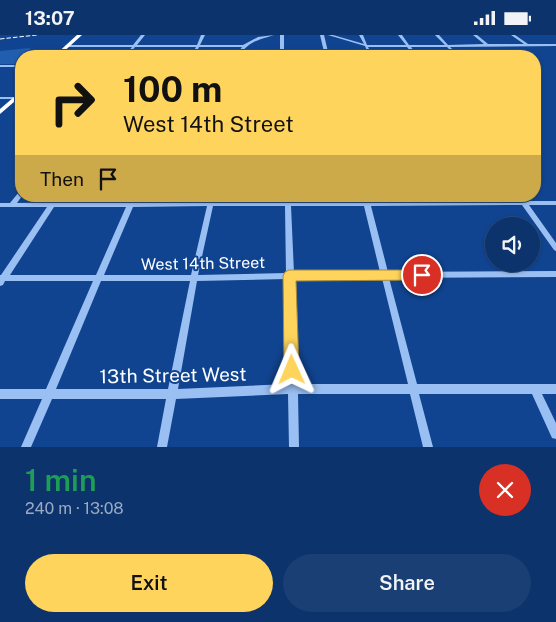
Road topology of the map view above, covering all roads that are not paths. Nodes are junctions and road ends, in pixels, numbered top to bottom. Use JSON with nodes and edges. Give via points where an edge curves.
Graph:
{"nodes":[{"id":1,"x":80,"y":35,"type":"edge"},
{"id":2,"x":85,"y":35,"type":"edge"},
{"id":3,"x":143,"y":35,"type":"edge"},
{"id":4,"x":203,"y":35,"type":"edge"},
{"id":5,"x":252,"y":35,"type":"edge"},
{"id":6,"x":272,"y":35,"type":"edge"},
{"id":7,"x":282,"y":35,"type":"edge"},
{"id":8,"x":322,"y":35,"type":"edge"},
{"id":9,"x":330,"y":35,"type":"edge"},
{"id":10,"x":362,"y":35,"type":"edge"},
{"id":11,"x":400,"y":35,"type":"edge"},
{"id":12,"x":438,"y":35,"type":"edge"},
{"id":13,"x":475,"y":35,"type":"edge"},
{"id":14,"x":513,"y":35,"type":"edge"},
{"id":15,"x":259,"y":38,"type":"junction"},
{"id":16,"x":447,"y":45,"type":"junction"},
{"id":17,"x":487,"y":45,"type":"junction"},
{"id":18,"x":527,"y":45,"type":"junction"},
{"id":19,"x":556,"y":45,"type":"edge"},
{"id":20,"x":70,"y":46,"type":"junction"},
{"id":21,"x":135,"y":46,"type":"junction"},
{"id":22,"x":198,"y":46,"type":"junction"},
{"id":23,"x":244,"y":46,"type":"junction"},
{"id":24,"x":367,"y":46,"type":"junction"},
{"id":25,"x":408,"y":46,"type":"junction"},
{"id":26,"x":64,"y":50,"type":"edge"},
{"id":27,"x":67,"y":50,"type":"edge"},
{"id":28,"x":131,"y":50,"type":"edge"},
{"id":29,"x":196,"y":50,"type":"edge"},
{"id":30,"x":241,"y":50,"type":"edge"},
{"id":31,"x":282,"y":50,"type":"edge"},
{"id":32,"x":326,"y":50,"type":"edge"},
{"id":33,"x":369,"y":50,"type":"edge"},
{"id":34,"x":411,"y":50,"type":"edge"},
{"id":35,"x":452,"y":50,"type":"edge"},
{"id":36,"x":0,"y":66,"type":"edge"},
{"id":37,"x":15,"y":67,"type":"edge"},
{"id":38,"x":15,"y":96,"type":"edge"},
{"id":39,"x":15,"y":97,"type":"edge"},
{"id":40,"x":0,"y":98,"type":"edge"},
{"id":41,"x":15,"y":98,"type":"edge"},
{"id":42,"x":0,"y":106,"type":"edge"},
{"id":43,"x":0,"y":112,"type":"edge"},
{"id":44,"x":15,"y":201,"type":"edge"},
{"id":45,"x":100,"y":202,"type":"edge"},
{"id":46,"x":131,"y":202,"type":"edge"},
{"id":47,"x":211,"y":202,"type":"edge"},
{"id":48,"x":288,"y":202,"type":"edge"},
{"id":49,"x":366,"y":202,"type":"edge"},
{"id":50,"x":471,"y":202,"type":"edge"},
{"id":51,"x":524,"y":203,"type":"junction"},
{"id":52,"x":556,"y":203,"type":"edge"},
{"id":53,"x":0,"y":205,"type":"edge"},
{"id":54,"x":12,"y":205,"type":"junction"},
{"id":55,"x":52,"y":205,"type":"junction"},
{"id":56,"x":556,"y":247,"type":"edge"},
{"id":57,"x":556,"y":274,"type":"edge"},
{"id":58,"x":384,"y":275,"type":"junction"},
{"id":59,"x":289,"y":276,"type":"junction"},
{"id":60,"x":99,"y":278,"type":"junction"},
{"id":61,"x":194,"y":279,"type":"junction"},
{"id":62,"x":1,"y":280,"type":"edge"},
{"id":63,"x":292,"y":389,"type":"junction"},
{"id":64,"x":414,"y":389,"type":"junction"},
{"id":65,"x":535,"y":389,"type":"junction"},
{"id":66,"x":556,"y":389,"type":"edge"},
{"id":67,"x":0,"y":394,"type":"edge"},
{"id":68,"x":49,"y":394,"type":"junction"},
{"id":69,"x":173,"y":394,"type":"junction"},
{"id":70,"x":556,"y":434,"type":"edge"},
{"id":71,"x":26,"y":447,"type":"edge"},
{"id":72,"x":162,"y":447,"type":"edge"},
{"id":73,"x":294,"y":447,"type":"edge"},
{"id":74,"x":428,"y":447,"type":"edge"}],
"edges":[{"from":1,"to":20,"type":"highway"},
{"from":2,"to":20,"type":"highway"},
{"from":3,"to":21,"type":"street"},
{"from":4,"to":22,"type":"street"},
{"from":5,"to":15,"type":"street"},
{"from":6,"to":15,"type":"street"},
{"from":7,"to":31,"type":"street"},
{"from":8,"to":32,"type":"street"},
{"from":9,"to":24,"type":"street"},
{"from":10,"to":24,"type":"street"},
{"from":11,"to":25,"type":"street"},
{"from":12,"to":16,"type":"street"},
{"from":13,"to":17,"type":"street"},
{"from":14,"to":18,"type":"street"},
{"from":15,"to":23,"type":"street"},
{"from":16,"to":17,"type":"street"},
{"from":16,"to":25,"type":"street"},
{"from":16,"to":35,"type":"street"},
{"from":17,"to":18,"type":"street"},
{"from":18,"to":19,"type":"street"},
{"from":20,"to":21,"type":"street"},
{"from":20,"to":26,"type":"highway"},
{"from":20,"to":27,"type":"highway"},
{"from":21,"to":22,"type":"street"},
{"from":21,"to":28,"type":"street"},
{"from":22,"to":23,"type":"street"},
{"from":22,"to":29,"type":"street"},
{"from":23,"to":30,"type":"street"},
{"from":24,"to":25,"type":"street"},
{"from":24,"to":33,"type":"street"},
{"from":25,"to":34,"type":"street"},
{"from":36,"to":37,"type":"street"},
{"from":38,"to":40,"type":"street"},
{"from":39,"to":42,"type":"highway"},
{"from":41,"to":43,"type":"highway"},
{"from":44,"to":54,"type":"street"},
{"from":45,"to":55,"type":"street"},
{"from":46,"to":60,"type":"street"},
{"from":47,"to":61,"type":"street"},
{"from":48,"to":59,"type":"street"},
{"from":49,"to":58,"type":"street"},
{"from":50,"to":51,"type":"street"},
{"from":51,"to":52,"type":"street"},
{"from":51,"to":56,"type":"street"},
{"from":53,"to":54,"type":"street"},
{"from":54,"to":55,"type":"street"},
{"from":55,"to":62,"type":"street"},
{"from":57,"to":58,"type":"street","name":"West 14th Street"},
{"from":58,"to":59,"type":"street","name":"West 14th Street"},
{"from":58,"to":64,"type":"street"},
{"from":59,"to":61,"type":"street","name":"West 14th Street"},
{"from":59,"to":63,"type":"street"},
{"from":60,"to":61,"type":"street","name":"West 14th Street"},
{"from":60,"to":62,"type":"street","name":"West 14th Street"},
{"from":60,"to":68,"type":"street"},
{"from":61,"to":69,"type":"street"},
{"from":63,"to":64,"type":"street","name":"13th Street West"},
{"from":63,"to":69,"type":"street","name":"13th Street West"},
{"from":63,"to":73,"type":"street"},
{"from":64,"to":65,"type":"street","name":"13th Street West"},
{"from":64,"to":74,"type":"street"},
{"from":65,"to":66,"type":"street","name":"13th Street West"},
{"from":65,"to":70,"type":"street"},
{"from":67,"to":68,"type":"street","name":"13th Street West"},
{"from":68,"to":69,"type":"street","name":"13th Street West"},
{"from":68,"to":71,"type":"street"},
{"from":69,"to":72,"type":"street"}]}
